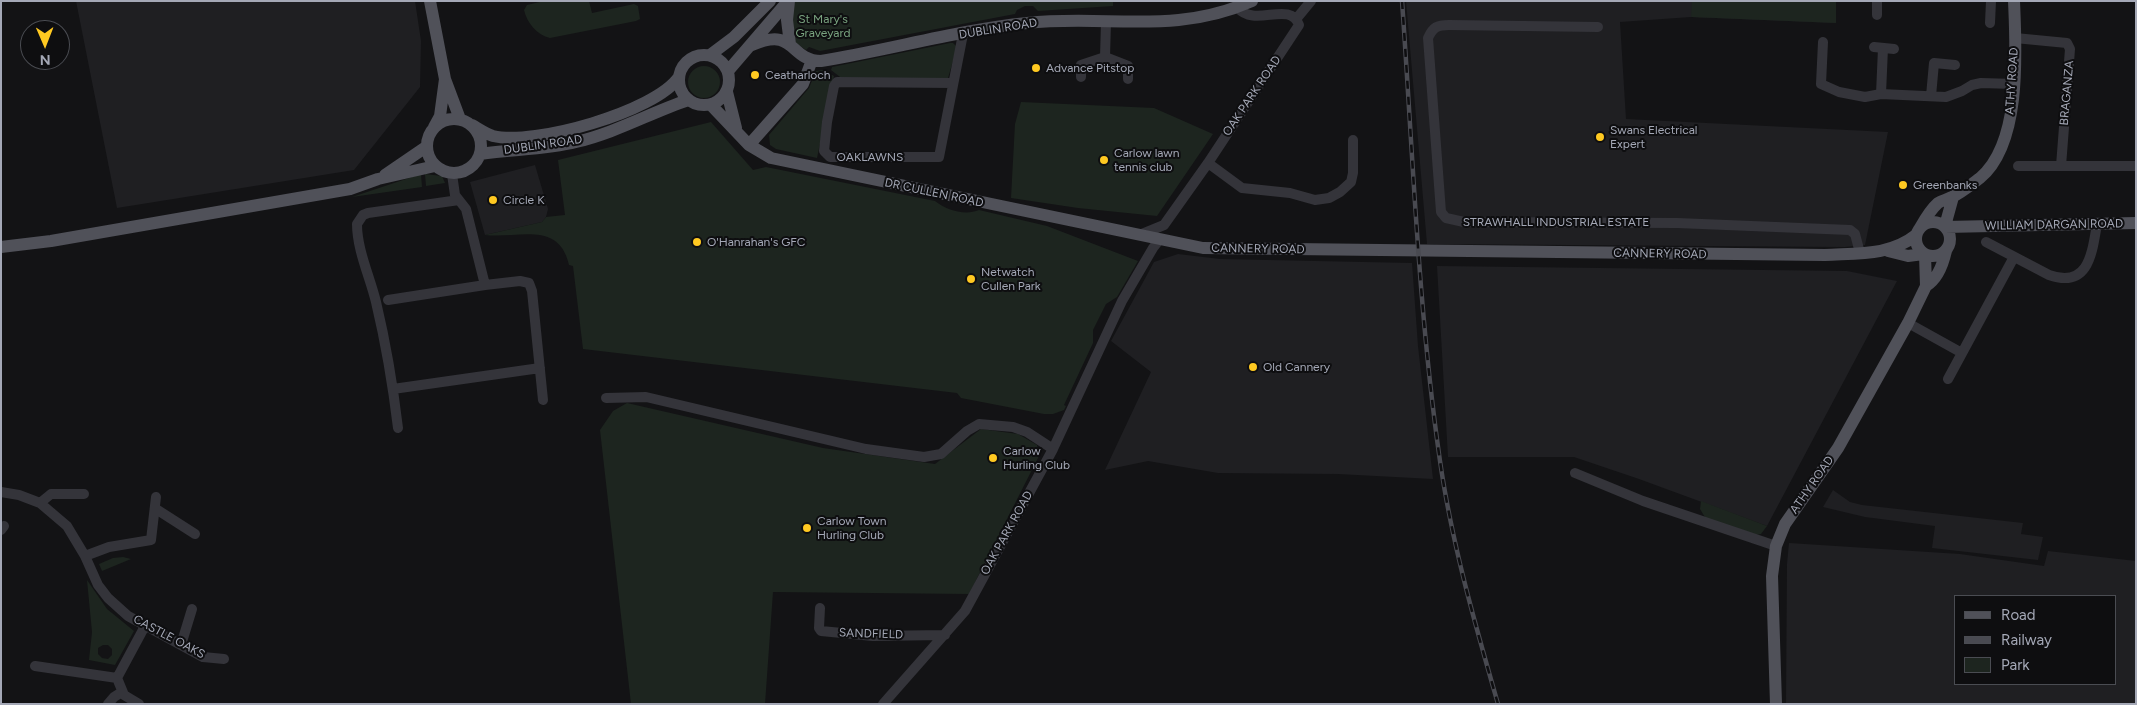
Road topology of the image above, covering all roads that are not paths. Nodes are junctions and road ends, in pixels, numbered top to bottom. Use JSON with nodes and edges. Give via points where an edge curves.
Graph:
{"nodes":[{"id":1,"x":430,"y":1,"type":"edge"},
{"id":2,"x":770,"y":1,"type":"edge"},
{"id":3,"x":788,"y":1,"type":"edge"},
{"id":4,"x":1252,"y":1,"type":"edge"},
{"id":5,"x":1311,"y":1,"type":"edge"},
{"id":6,"x":1877,"y":1,"type":"edge"},
{"id":7,"x":1991,"y":1,"type":"edge"},
{"id":8,"x":2014,"y":1,"type":"edge"},
{"id":9,"x":1238,"y":8,"type":"junction"},
{"id":10,"x":1877,"y":16,"type":"dead end"},
{"id":11,"x":756,"y":17,"type":"junction"},
{"id":12,"x":1297,"y":18,"type":"junction"},
{"id":13,"x":1106,"y":22,"type":"junction"},
{"id":14,"x":1990,"y":23,"type":"dead end"},
{"id":15,"x":767,"y":26,"type":"junction"},
{"id":16,"x":1598,"y":27,"type":"dead end"},
{"id":17,"x":963,"y":34,"type":"junction"},
{"id":18,"x":2016,"y":38,"type":"junction"},
{"id":19,"x":789,"y":42,"type":"junction"},
{"id":20,"x":1824,"y":42,"type":"dead end"},
{"id":21,"x":752,"y":45,"type":"junction"},
{"id":22,"x":1894,"y":48,"type":"dead end"},
{"id":23,"x":710,"y":55,"type":"junction"},
{"id":24,"x":1105,"y":57,"type":"junction"},
{"id":25,"x":812,"y":60,"type":"junction"},
{"id":26,"x":1955,"y":65,"type":"dead end"},
{"id":27,"x":728,"y":71,"type":"junction"},
{"id":28,"x":679,"y":77,"type":"junction"},
{"id":29,"x":1081,"y":77,"type":"dead end"},
{"id":30,"x":445,"y":79,"type":"junction"},
{"id":31,"x":1128,"y":79,"type":"dead end"},
{"id":32,"x":953,"y":83,"type":"junction"},
{"id":33,"x":1821,"y":84,"type":"junction"},
{"id":34,"x":2014,"y":84,"type":"junction"},
{"id":35,"x":1811,"y":88,"type":"dead end"},
{"id":36,"x":727,"y":92,"type":"junction"},
{"id":37,"x":1880,"y":94,"type":"junction"},
{"id":38,"x":1931,"y":96,"type":"junction"},
{"id":39,"x":688,"y":100,"type":"junction"},
{"id":40,"x":711,"y":105,"type":"junction"},
{"id":41,"x":460,"y":119,"type":"junction"},
{"id":42,"x":472,"y":125,"type":"junction"},
{"id":43,"x":736,"y":129,"type":"junction"},
{"id":44,"x":432,"y":130,"type":"junction"},
{"id":45,"x":1353,"y":140,"type":"dead end"},
{"id":46,"x":749,"y":144,"type":"junction"},
{"id":47,"x":426,"y":147,"type":"junction"},
{"id":48,"x":480,"y":154,"type":"junction"},
{"id":49,"x":1208,"y":162,"type":"junction"},
{"id":50,"x":435,"y":166,"type":"junction"},
{"id":51,"x":2018,"y":166,"type":"dead end"},
{"id":52,"x":2061,"y":166,"type":"junction"},
{"id":53,"x":2136,"y":166,"type":"edge"},
{"id":54,"x":452,"y":174,"type":"junction"},
{"id":55,"x":378,"y":179,"type":"junction"},
{"id":56,"x":1952,"y":197,"type":"junction"},
{"id":57,"x":459,"y":200,"type":"junction"},
{"id":58,"x":2136,"y":223,"type":"edge"},
{"id":59,"x":2097,"y":224,"type":"junction"},
{"id":60,"x":1164,"y":225,"type":"junction"},
{"id":61,"x":1945,"y":227,"type":"junction"},
{"id":62,"x":1972,"y":227,"type":"junction"},
{"id":63,"x":1918,"y":232,"type":"junction"},
{"id":64,"x":1142,"y":234,"type":"junction"},
{"id":65,"x":1164,"y":241,"type":"junction"},
{"id":66,"x":1986,"y":242,"type":"dead end"},
{"id":67,"x":1948,"y":246,"type":"junction"},
{"id":68,"x":1,"y":247,"type":"edge"},
{"id":69,"x":1888,"y":251,"type":"junction"},
{"id":70,"x":1860,"y":253,"type":"junction"},
{"id":71,"x":1924,"y":254,"type":"junction"},
{"id":72,"x":2014,"y":257,"type":"junction"},
{"id":73,"x":485,"y":285,"type":"junction"},
{"id":74,"x":1926,"y":286,"type":"junction"},
{"id":75,"x":388,"y":300,"type":"dead end"},
{"id":76,"x":1908,"y":323,"type":"junction"},
{"id":77,"x":1962,"y":353,"type":"junction"},
{"id":78,"x":540,"y":368,"type":"junction"},
{"id":79,"x":1948,"y":379,"type":"dead end"},
{"id":80,"x":394,"y":389,"type":"junction"},
{"id":81,"x":606,"y":398,"type":"dead end"},
{"id":82,"x":543,"y":400,"type":"dead end"},
{"id":83,"x":398,"y":428,"type":"dead end"},
{"id":84,"x":1053,"y":449,"type":"junction"},
{"id":85,"x":1576,"y":474,"type":"dead end"},
{"id":86,"x":1,"y":492,"type":"edge"},
{"id":87,"x":84,"y":494,"type":"dead end"},
{"id":88,"x":156,"y":497,"type":"dead end"},
{"id":89,"x":40,"y":503,"type":"junction"},
{"id":90,"x":156,"y":509,"type":"junction"},
{"id":91,"x":195,"y":534,"type":"dead end"},
{"id":92,"x":1776,"y":546,"type":"junction"},
{"id":93,"x":85,"y":556,"type":"junction"},
{"id":94,"x":820,"y":608,"type":"dead end"},
{"id":95,"x":192,"y":609,"type":"dead end"},
{"id":96,"x":146,"y":626,"type":"junction"},
{"id":97,"x":945,"y":635,"type":"junction"},
{"id":98,"x":181,"y":645,"type":"junction"},
{"id":99,"x":224,"y":658,"type":"dead end"},
{"id":100,"x":35,"y":666,"type":"dead end"},
{"id":101,"x":117,"y":678,"type":"junction"},
{"id":102,"x":122,"y":692,"type":"junction"},
{"id":103,"x":108,"y":704,"type":"edge"},
{"id":104,"x":139,"y":704,"type":"edge"},
{"id":105,"x":883,"y":704,"type":"edge"},
{"id":106,"x":1776,"y":704,"type":"edge"}],
"edges":[{"from":1,"to":30,"type":"main road"},
{"from":2,"to":11,"type":"main road"},
{"from":3,"to":15,"type":"main road"},
{"from":3,"to":19,"type":"main road"},
{"from":4,"to":9,"type":"main road","name":"DUBLIN ROAD"},
{"from":5,"to":12,"type":"street"},
{"from":6,"to":10,"type":"street"},
{"from":7,"to":14,"type":"street"},
{"from":8,"to":18,"type":"main road","name":"ATHY ROAD"},
{"from":9,"to":12,"type":"street","via":[[1251,16],[1283,11]]},
{"from":9,"to":13,"type":"main road","name":"DUBLIN ROAD","via":[[1176,22]]},
{"from":11,"to":15,"type":"main road"},
{"from":11,"to":23,"type":"main road"},
{"from":12,"to":49,"type":"street","name":"OAK PARK ROAD","via":[[1299,25],[1294,35]]},
{"from":13,"to":17,"type":"main road","name":"DUBLIN ROAD","via":[[1027,23]]},
{"from":13,"to":24,"type":"street"},
{"from":15,"to":19,"type":"main road"},
{"from":15,"to":21,"type":"main road"},
{"from":16,"to":70,"type":"street","name":"STRAWHALL INDUSTRIAL ESTATE","via":[[1438,25],[1433,28],[1428,38],[1441,212],[1446,218],[1464,222],[1672,222],[1850,230],[1855,234]]},
{"from":17,"to":25,"type":"main road","name":"DUBLIN ROAD"},
{"from":17,"to":32,"type":"street","name":"OAKLAWNS"},
{"from":18,"to":34,"type":"main road","name":"ATHY ROAD"},
{"from":18,"to":52,"type":"street","name":"BRAGANZA","via":[[2067,43],[2070,49]]},
{"from":19,"to":21,"type":"main road","via":[[771,39]]},
{"from":19,"to":25,"type":"main road","via":[[805,58]]},
{"from":20,"to":33,"type":"street"},
{"from":21,"to":27,"type":"main road"},
{"from":22,"to":37,"type":"street","via":[[1878,47]]},
{"from":23,"to":27,"type":"main road","via":[[724,64]]},
{"from":23,"to":28,"type":"main road","via":[[689,60]]},
{"from":24,"to":29,"type":"street","via":[[1081,65]]},
{"from":24,"to":31,"type":"street","via":[[1128,66]]},
{"from":25,"to":46,"type":"main road","via":[[803,84]]},
{"from":26,"to":38,"type":"street","via":[[1934,63]]},
{"from":27,"to":36,"type":"main road"},
{"from":28,"to":39,"type":"main road","via":[[682,93]]},
{"from":28,"to":42,"type":"main road","name":"DUBLIN ROAD","via":[[674,85],[656,96],[583,128],[514,137],[492,136]]},
{"from":30,"to":41,"type":"main road"},
{"from":30,"to":44,"type":"main road","via":[[440,116]]},
{"from":32,"to":32,"type":"street","name":"OAKLAWNS","via":[[940,157],[830,157],[824,151],[834,86],[838,82]]},
{"from":33,"to":35,"type":"street"},
{"from":33,"to":37,"type":"street","via":[[1832,95],[1865,97]]},
{"from":34,"to":38,"type":"street","via":[[1981,83],[1946,97]]},
{"from":34,"to":56,"type":"main road","name":"ATHY ROAD","via":[[2010,117],[1992,165],[1979,179]]},
{"from":36,"to":40,"type":"main road"},
{"from":36,"to":43,"type":"main road"},
{"from":37,"to":38,"type":"street"},
{"from":39,"to":40,"type":"main road","via":[[703,106]]},
{"from":39,"to":48,"type":"main road","name":"DUBLIN ROAD","via":[[624,127],[576,142]]},
{"from":40,"to":43,"type":"main road","name":"DR CULLEN ROAD"},
{"from":41,"to":42,"type":"main road"},
{"from":41,"to":44,"type":"main road","via":[[444,120]]},
{"from":42,"to":48,"type":"main road","via":[[480,138]]},
{"from":43,"to":46,"type":"main road","name":"DR CULLEN ROAD"},
{"from":44,"to":47,"type":"main road"},
{"from":45,"to":49,"type":"street","via":[[1351,182],[1329,198],[1314,200],[1242,188]]},
{"from":46,"to":64,"type":"main road","name":"DR CULLEN ROAD","via":[[771,158]]},
{"from":47,"to":50,"type":"main road"},
{"from":47,"to":55,"type":"main road"},
{"from":48,"to":54,"type":"main road","via":[[472,166]]},
{"from":49,"to":60,"type":"street","name":"OAK PARK ROAD"},
{"from":50,"to":54,"type":"main road"},
{"from":50,"to":55,"type":"main road"},
{"from":51,"to":52,"type":"street"},
{"from":52,"to":53,"type":"street"},
{"from":54,"to":57,"type":"street","via":[[455,195]]},
{"from":55,"to":68,"type":"main road","via":[[350,189],[286,201]]},
{"from":56,"to":61,"type":"main road"},
{"from":56,"to":63,"type":"main road","name":"ATHY ROAD","via":[[1939,202],[1927,214]]},
{"from":57,"to":73,"type":"street","via":[[466,209]]},
{"from":57,"to":80,"type":"street","via":[[368,213],[357,224]]},
{"from":58,"to":59,"type":"main road","name":"WILLIAM DARGAN ROAD"},
{"from":59,"to":62,"type":"main road","name":"WILLIAM DARGAN ROAD"},
{"from":59,"to":72,"type":"street","via":[[2090,262],[2078,275],[2057,278]]},
{"from":60,"to":64,"type":"street"},
{"from":60,"to":65,"type":"street"},
{"from":61,"to":62,"type":"main road","name":"WILLIAM DARGAN ROAD"},
{"from":61,"to":63,"type":"main road","via":[[1930,222]]},
{"from":61,"to":67,"type":"main road","via":[[1950,236]]},
{"from":62,"to":67,"type":"main road","name":"WILLIAM DARGAN ROAD"},
{"from":63,"to":69,"type":"main road","name":"CANNERY ROAD","via":[[1905,244]]},
{"from":63,"to":71,"type":"main road","via":[[1916,244]]},
{"from":64,"to":65,"type":"main road","name":"DR CULLEN ROAD"},
{"from":65,"to":70,"type":"main road","name":"CANNERY ROAD","via":[[1212,248],[1762,255]]},
{"from":65,"to":84,"type":"street","name":"OAK PARK ROAD","via":[[1153,248],[1122,301]]},
{"from":66,"to":72,"type":"street"},
{"from":67,"to":71,"type":"main road","via":[[1936,256]]},
{"from":67,"to":74,"type":"main road","name":"ATHY ROAD","via":[[1943,265]]},
{"from":69,"to":70,"type":"main road","name":"CANNERY ROAD"},
{"from":69,"to":71,"type":"main road","name":"CANNERY ROAD","via":[[1908,256]]},
{"from":71,"to":74,"type":"main road","name":"ATHY ROAD"},
{"from":72,"to":77,"type":"street"},
{"from":73,"to":75,"type":"street"},
{"from":73,"to":78,"type":"street","via":[[529,283]]},
{"from":74,"to":76,"type":"main road","name":"ATHY ROAD"},
{"from":76,"to":77,"type":"street"},
{"from":76,"to":92,"type":"main road","name":"ATHY ROAD","via":[[1838,448],[1785,524]]},
{"from":77,"to":79,"type":"street"},
{"from":78,"to":80,"type":"street"},
{"from":78,"to":82,"type":"street"},
{"from":80,"to":83,"type":"street"},
{"from":81,"to":84,"type":"street","via":[[646,397],[866,449],[924,457],[941,454],[979,424],[1013,427]]},
{"from":84,"to":97,"type":"street","name":"OAK PARK ROAD","via":[[965,611]]},
{"from":85,"to":92,"type":"street","via":[[1643,501]]},
{"from":86,"to":89,"type":"street","name":"CASTLE OAKS"},
{"from":87,"to":89,"type":"street","via":[[51,494]]},
{"from":88,"to":90,"type":"street"},
{"from":89,"to":93,"type":"street","name":"CASTLE OAKS","via":[[67,526]]},
{"from":90,"to":91,"type":"street"},
{"from":90,"to":93,"type":"street","via":[[151,540],[108,547]]},
{"from":92,"to":106,"type":"main road","name":"ATHY ROAD","via":[[1772,576]]},
{"from":93,"to":96,"type":"street","name":"CASTLE OAKS","via":[[98,585],[108,598],[128,616]]},
{"from":94,"to":97,"type":"street","name":"SANDFIELD","via":[[821,631],[873,636]]},
{"from":95,"to":98,"type":"street"},
{"from":96,"to":98,"type":"street","name":"CASTLE OAKS"},
{"from":96,"to":101,"type":"street"},
{"from":97,"to":105,"type":"street","name":"OAK PARK ROAD"},
{"from":98,"to":99,"type":"street","name":"CASTLE OAKS","via":[[203,657]]},
{"from":100,"to":101,"type":"street"},
{"from":101,"to":102,"type":"street"},
{"from":102,"to":103,"type":"street"},
{"from":102,"to":104,"type":"street"}]}
